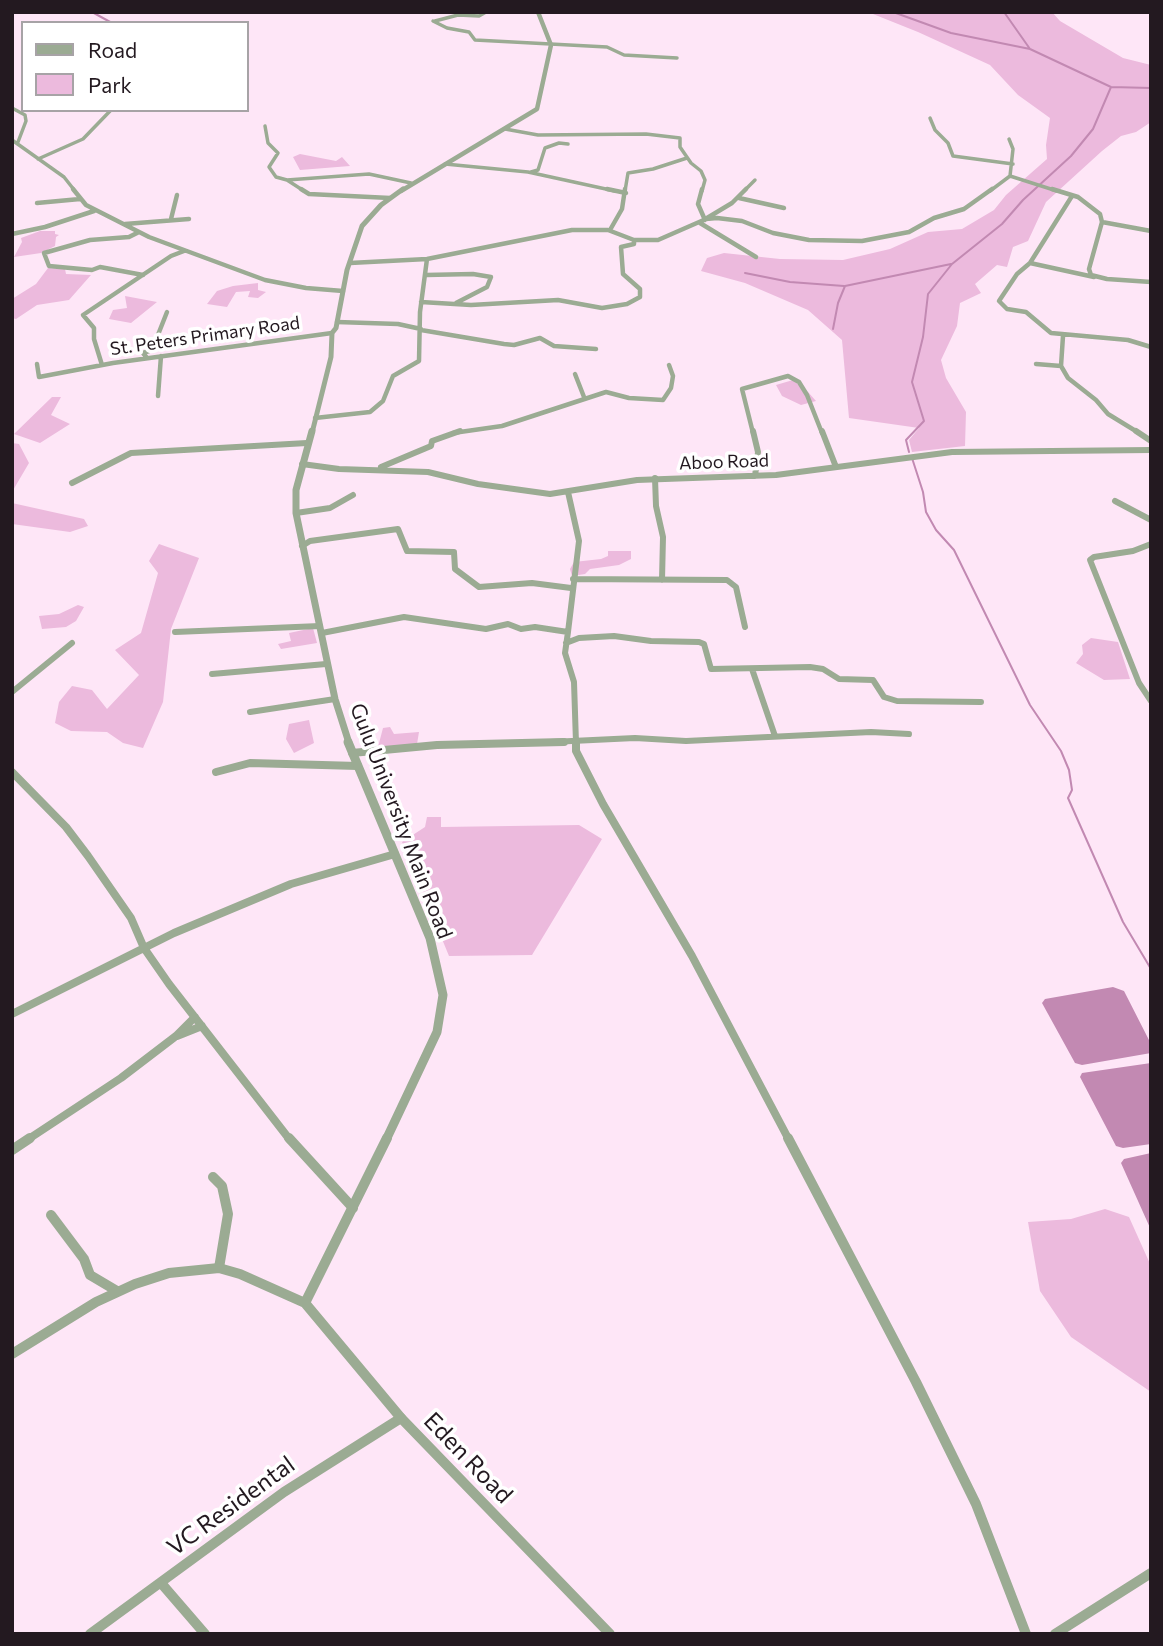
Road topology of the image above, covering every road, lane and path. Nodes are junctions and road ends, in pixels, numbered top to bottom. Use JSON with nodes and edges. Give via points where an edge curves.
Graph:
{"nodes":[{"id":1,"x":486,"y":12,"type":"edge"},
{"id":2,"x":538,"y":12,"type":"edge"},
{"id":3,"x":551,"y":45,"type":"junction"},
{"id":4,"x":677,"y":58,"type":"dead end"},
{"id":5,"x":12,"y":108,"type":"edge"},
{"id":6,"x":109,"y":112,"type":"edge"},
{"id":7,"x":930,"y":118,"type":"dead end"},
{"id":8,"x":265,"y":126,"type":"dead end"},
{"id":9,"x":505,"y":129,"type":"junction"},
{"id":10,"x":1009,"y":139,"type":"dead end"},
{"id":11,"x":12,"y":140,"type":"edge"},
{"id":12,"x":18,"y":142,"type":"junction"},
{"id":13,"x":568,"y":144,"type":"dead end"},
{"id":14,"x":687,"y":158,"type":"junction"},
{"id":15,"x":38,"y":159,"type":"junction"},
{"id":16,"x":445,"y":164,"type":"junction"},
{"id":17,"x":1013,"y":164,"type":"junction"},
{"id":18,"x":528,"y":172,"type":"junction"},
{"id":19,"x":1010,"y":176,"type":"junction"},
{"id":20,"x":287,"y":180,"type":"junction"},
{"id":21,"x":755,"y":180,"type":"dead end"},
{"id":22,"x":411,"y":183,"type":"junction"},
{"id":23,"x":626,"y":193,"type":"junction"},
{"id":24,"x":177,"y":195,"type":"dead end"},
{"id":25,"x":1072,"y":196,"type":"junction"},
{"id":26,"x":390,"y":198,"type":"junction"},
{"id":27,"x":739,"y":198,"type":"junction"},
{"id":28,"x":80,"y":200,"type":"junction"},
{"id":29,"x":37,"y":203,"type":"dead end"},
{"id":30,"x":784,"y":208,"type":"dead end"},
{"id":31,"x":94,"y":211,"type":"junction"},
{"id":32,"x":171,"y":219,"type":"junction"},
{"id":33,"x":189,"y":219,"type":"dead end"},
{"id":34,"x":706,"y":220,"type":"junction"},
{"id":35,"x":1102,"y":222,"type":"junction"},
{"id":36,"x":125,"y":225,"type":"junction"},
{"id":37,"x":610,"y":230,"type":"junction"},
{"id":38,"x":1151,"y":231,"type":"edge"},
{"id":39,"x":139,"y":232,"type":"junction"},
{"id":40,"x":12,"y":234,"type":"edge"},
{"id":41,"x":634,"y":240,"type":"junction"},
{"id":42,"x":184,"y":251,"type":"junction"},
{"id":43,"x":755,"y":257,"type":"dead end"},
{"id":44,"x":428,"y":259,"type":"junction"},
{"id":45,"x":349,"y":263,"type":"junction"},
{"id":46,"x":1030,"y":263,"type":"junction"},
{"id":47,"x":143,"y":275,"type":"junction"},
{"id":48,"x":426,"y":275,"type":"junction"},
{"id":49,"x":1094,"y":277,"type":"junction"},
{"id":50,"x":1151,"y":282,"type":"edge"},
{"id":51,"x":343,"y":291,"type":"junction"},
{"id":52,"x":421,"y":302,"type":"junction"},
{"id":53,"x":453,"y":303,"type":"junction"},
{"id":54,"x":167,"y":312,"type":"dead end"},
{"id":55,"x":337,"y":322,"type":"junction"},
{"id":56,"x":421,"y":329,"type":"junction"},
{"id":57,"x":332,"y":332,"type":"junction"},
{"id":58,"x":1063,"y":336,"type":"junction"},
{"id":59,"x":1151,"y":347,"type":"edge"},
{"id":60,"x":596,"y":349,"type":"dead end"},
{"id":61,"x":161,"y":356,"type":"junction"},
{"id":62,"x":147,"y":358,"type":"junction"},
{"id":63,"x":37,"y":364,"type":"dead end"},
{"id":64,"x":1036,"y":364,"type":"dead end"},
{"id":65,"x":102,"y":365,"type":"junction"},
{"id":66,"x":669,"y":365,"type":"dead end"},
{"id":67,"x":1061,"y":366,"type":"junction"},
{"id":68,"x":575,"y":374,"type":"dead end"},
{"id":69,"x":158,"y":396,"type":"dead end"},
{"id":70,"x":584,"y":397,"type":"junction"},
{"id":71,"x":315,"y":418,"type":"junction"},
{"id":72,"x":1151,"y":441,"type":"edge"},
{"id":73,"x":307,"y":443,"type":"junction"},
{"id":74,"x":1151,"y":450,"type":"edge"},
{"id":75,"x":302,"y":464,"type":"junction"},
{"id":76,"x":836,"y":467,"type":"junction"},
{"id":77,"x":377,"y":469,"type":"junction"},
{"id":78,"x":755,"y":476,"type":"junction"},
{"id":79,"x":655,"y":478,"type":"junction"},
{"id":80,"x":72,"y":483,"type":"dead end"},
{"id":81,"x":568,"y":492,"type":"junction"},
{"id":82,"x":353,"y":495,"type":"dead end"},
{"id":83,"x":1115,"y":501,"type":"dead end"},
{"id":84,"x":296,"y":513,"type":"junction"},
{"id":85,"x":1151,"y":520,"type":"edge"},
{"id":86,"x":1151,"y":544,"type":"edge"},
{"id":87,"x":302,"y":546,"type":"junction"},
{"id":88,"x":573,"y":579,"type":"junction"},
{"id":89,"x":662,"y":580,"type":"junction"},
{"id":90,"x":571,"y":588,"type":"junction"},
{"id":91,"x":745,"y":627,"type":"dead end"},
{"id":92,"x":321,"y":629,"type":"junction"},
{"id":93,"x":175,"y":632,"type":"dead end"},
{"id":94,"x":568,"y":632,"type":"junction"},
{"id":95,"x":72,"y":643,"type":"dead end"},
{"id":96,"x":566,"y":643,"type":"junction"},
{"id":97,"x":326,"y":664,"type":"junction"},
{"id":98,"x":752,"y":669,"type":"junction"},
{"id":99,"x":212,"y":674,"type":"dead end"},
{"id":100,"x":12,"y":692,"type":"edge"},
{"id":101,"x":335,"y":699,"type":"junction"},
{"id":102,"x":1151,"y":701,"type":"edge"},
{"id":103,"x":981,"y":702,"type":"dead end"},
{"id":104,"x":250,"y":712,"type":"dead end"},
{"id":105,"x":909,"y":734,"type":"dead end"},
{"id":106,"x":775,"y":736,"type":"junction"},
{"id":107,"x":574,"y":742,"type":"junction"},
{"id":108,"x":352,"y":753,"type":"junction"},
{"id":109,"x":358,"y":766,"type":"junction"},
{"id":110,"x":12,"y":772,"type":"edge"},
{"id":111,"x":216,"y":772,"type":"dead end"},
{"id":112,"x":395,"y":855,"type":"junction"},
{"id":113,"x":144,"y":948,"type":"junction"},
{"id":114,"x":12,"y":1014,"type":"edge"},
{"id":115,"x":195,"y":1017,"type":"junction"},
{"id":116,"x":202,"y":1026,"type":"junction"},
{"id":117,"x":176,"y":1036,"type":"junction"},
{"id":118,"x":12,"y":1150,"type":"edge"},
{"id":119,"x":214,"y":1177,"type":"dead end"},
{"id":120,"x":353,"y":1208,"type":"junction"},
{"id":121,"x":51,"y":1215,"type":"dead end"},
{"id":122,"x":219,"y":1268,"type":"junction"},
{"id":123,"x":117,"y":1292,"type":"junction"},
{"id":124,"x":305,"y":1303,"type":"junction"},
{"id":125,"x":12,"y":1354,"type":"edge"},
{"id":126,"x":401,"y":1418,"type":"junction"},
{"id":127,"x":1151,"y":1573,"type":"edge"},
{"id":128,"x":162,"y":1583,"type":"junction"},
{"id":129,"x":90,"y":1634,"type":"edge"},
{"id":130,"x":205,"y":1634,"type":"edge"},
{"id":131,"x":610,"y":1634,"type":"edge"},
{"id":132,"x":1026,"y":1634,"type":"edge"},
{"id":133,"x":1055,"y":1634,"type":"edge"}],
"edges":[{"from":1,"to":3,"type":"street","via":[[433,21],[469,32],[475,40]]},
{"from":2,"to":3,"type":"street"},
{"from":3,"to":4,"type":"street","via":[[607,47],[619,54]]},
{"from":3,"to":9,"type":"street","name":"Gulu University Main Road","via":[[537,109]]},
{"from":5,"to":12,"type":"street","via":[[25,115]]},
{"from":6,"to":15,"type":"street","via":[[83,139]]},
{"from":7,"to":17,"type":"street","via":[[953,156]]},
{"from":8,"to":20,"type":"street","via":[[268,143],[278,153],[269,170]]},
{"from":9,"to":14,"type":"street","via":[[538,135],[678,138]]},
{"from":9,"to":16,"type":"street","name":"Gulu University Main Road"},
{"from":10,"to":17,"type":"street"},
{"from":11,"to":12,"type":"street"},
{"from":12,"to":15,"type":"street"},
{"from":13,"to":18,"type":"street","via":[[545,148],[538,170]]},
{"from":14,"to":23,"type":"street","via":[[629,172]]},
{"from":14,"to":34,"type":"street","via":[[705,180],[698,204]]},
{"from":15,"to":28,"type":"street","via":[[64,177]]},
{"from":16,"to":18,"type":"street"},
{"from":16,"to":22,"type":"street","name":"Gulu University Main Road"},
{"from":17,"to":19,"type":"street"},
{"from":18,"to":23,"type":"street"},
{"from":19,"to":25,"type":"street"},
{"from":19,"to":34,"type":"street","via":[[964,209],[903,235],[873,240],[809,240],[742,221]]},
{"from":20,"to":22,"type":"street","via":[[369,174]]},
{"from":20,"to":26,"type":"street","via":[[309,194]]},
{"from":21,"to":27,"type":"street"},
{"from":22,"to":26,"type":"street","name":"Gulu University Main Road"},
{"from":23,"to":37,"type":"street"},
{"from":24,"to":32,"type":"street"},
{"from":25,"to":35,"type":"street","via":[[1100,214]]},
{"from":25,"to":46,"type":"street"},
{"from":26,"to":45,"type":"street","name":"Gulu University Main Road","via":[[362,226]]},
{"from":27,"to":30,"type":"street"},
{"from":27,"to":34,"type":"street"},
{"from":28,"to":29,"type":"street"},
{"from":28,"to":31,"type":"street"},
{"from":31,"to":36,"type":"street"},
{"from":31,"to":40,"type":"street"},
{"from":32,"to":33,"type":"street"},
{"from":32,"to":36,"type":"street"},
{"from":34,"to":41,"type":"street","via":[[663,239]]},
{"from":34,"to":43,"type":"street"},
{"from":35,"to":38,"type":"street"},
{"from":35,"to":49,"type":"street","via":[[1089,269]]},
{"from":36,"to":39,"type":"street"},
{"from":37,"to":41,"type":"street"},
{"from":37,"to":44,"type":"street","via":[[572,230]]},
{"from":39,"to":42,"type":"street"},
{"from":39,"to":47,"type":"street","via":[[44,253],[49,266],[100,267]]},
{"from":41,"to":53,"type":"street","via":[[634,244],[621,247],[622,274],[640,290],[639,299],[627,304],[602,308],[558,300]]},
{"from":42,"to":47,"type":"street"},
{"from":42,"to":51,"type":"street","via":[[265,280]]},
{"from":44,"to":45,"type":"street"},
{"from":44,"to":48,"type":"street"},
{"from":45,"to":51,"type":"street","name":"Gulu University Main Road"},
{"from":46,"to":49,"type":"street"},
{"from":46,"to":58,"type":"street","via":[[999,302],[1007,309],[1026,312],[1047,331]]},
{"from":47,"to":65,"type":"street","via":[[82,316],[94,328]]},
{"from":48,"to":52,"type":"street"},
{"from":48,"to":53,"type":"street","via":[[491,277],[487,287]]},
{"from":49,"to":50,"type":"street"},
{"from":51,"to":55,"type":"street","name":"Gulu University Main Road"},
{"from":52,"to":53,"type":"street"},
{"from":52,"to":56,"type":"street"},
{"from":54,"to":62,"type":"street","via":[[152,350],[143,354]]},
{"from":55,"to":56,"type":"street"},
{"from":55,"to":57,"type":"street","name":"Gulu University Main Road"},
{"from":56,"to":60,"type":"street","via":[[504,344],[540,338],[554,346]]},
{"from":56,"to":71,"type":"street","via":[[419,361],[391,379],[383,401],[374,410]]},
{"from":57,"to":61,"type":"street","name":"St. Peters Primary Road"},
{"from":57,"to":71,"type":"street","name":"Gulu University Main Road","via":[[331,357]]},
{"from":58,"to":59,"type":"street","via":[[1128,340]]},
{"from":58,"to":67,"type":"street"},
{"from":61,"to":62,"type":"street","name":"St. Peters Primary Road"},
{"from":61,"to":69,"type":"street"},
{"from":62,"to":65,"type":"street","name":"St. Peters Primary Road"},
{"from":63,"to":65,"type":"street","name":"St. Peters Primary Road","via":[[39,377]]},
{"from":64,"to":67,"type":"street"},
{"from":66,"to":70,"type":"street","via":[[671,388],[663,400],[606,392]]},
{"from":67,"to":72,"type":"street","via":[[1108,414]]},
{"from":68,"to":70,"type":"street"},
{"from":70,"to":77,"type":"street","via":[[502,426],[456,432]]},
{"from":71,"to":73,"type":"street","name":"Gulu University Main Road"},
{"from":73,"to":75,"type":"street","name":"Gulu University Main Road"},
{"from":73,"to":80,"type":"street","via":[[131,453]]},
{"from":74,"to":76,"type":"street","name":"Aboo Road","via":[[960,451]]},
{"from":75,"to":77,"type":"street","name":"Aboo Road"},
{"from":75,"to":84,"type":"street","name":"Gulu University Main Road"},
{"from":76,"to":78,"type":"street","name":"Aboo Road"},
{"from":76,"to":78,"type":"street","via":[[807,395],[799,382],[788,376],[742,389],[758,452]]},
{"from":77,"to":81,"type":"street","name":"Aboo Road","via":[[428,472],[529,492]]},
{"from":78,"to":79,"type":"street","name":"Aboo Road"},
{"from":79,"to":81,"type":"street","name":"Aboo Road"},
{"from":79,"to":89,"type":"street","via":[[663,537]]},
{"from":81,"to":88,"type":"street","via":[[579,541]]},
{"from":82,"to":84,"type":"street","via":[[331,508]]},
{"from":83,"to":85,"type":"street"},
{"from":84,"to":87,"type":"street","name":"Gulu University Main Road"},
{"from":86,"to":102,"type":"street","via":[[1090,560],[1139,684]]},
{"from":87,"to":90,"type":"street","via":[[310,541],[398,529],[407,551],[456,553],[455,569],[480,587],[532,583]]},
{"from":87,"to":92,"type":"street","name":"Gulu University Main Road"},
{"from":88,"to":89,"type":"street"},
{"from":88,"to":90,"type":"street"},
{"from":89,"to":91,"type":"street","via":[[732,582]]},
{"from":90,"to":94,"type":"street"},
{"from":92,"to":93,"type":"street"},
{"from":92,"to":94,"type":"street","via":[[398,617],[486,629],[508,624]]},
{"from":92,"to":97,"type":"street","name":"Gulu University Main Road"},
{"from":94,"to":96,"type":"street"},
{"from":95,"to":100,"type":"street"},
{"from":96,"to":98,"type":"street","via":[[614,636],[699,642],[704,644],[710,669]]},
{"from":96,"to":107,"type":"street","via":[[574,682]]},
{"from":97,"to":99,"type":"street"},
{"from":97,"to":101,"type":"street","name":"Gulu University Main Road"},
{"from":98,"to":103,"type":"street","via":[[820,668],[839,679],[876,682],[884,697],[897,701]]},
{"from":98,"to":106,"type":"street"},
{"from":101,"to":104,"type":"street"},
{"from":101,"to":108,"type":"street","name":"Gulu University Main Road"},
{"from":105,"to":106,"type":"street"},
{"from":106,"to":107,"type":"street"},
{"from":107,"to":108,"type":"street","via":[[437,744]]},
{"from":107,"to":132,"type":"street","via":[[916,1382],[976,1504]]},
{"from":108,"to":109,"type":"street","name":"Gulu University Main Road"},
{"from":109,"to":111,"type":"street","via":[[250,763]]},
{"from":109,"to":112,"type":"street","name":"Gulu University Main Road"},
{"from":110,"to":113,"type":"street","via":[[88,856],[131,918]]},
{"from":112,"to":113,"type":"street","via":[[291,884]]},
{"from":112,"to":120,"type":"street","name":"Gulu University Main Road","via":[[430,938],[443,1005],[423,1066]]},
{"from":113,"to":114,"type":"street"},
{"from":113,"to":115,"type":"street"},
{"from":115,"to":116,"type":"street"},
{"from":115,"to":117,"type":"street"},
{"from":116,"to":117,"type":"street"},
{"from":116,"to":120,"type":"street","via":[[302,1155]]},
{"from":117,"to":118,"type":"street"},
{"from":119,"to":122,"type":"street","via":[[222,1186],[228,1214]]},
{"from":120,"to":124,"type":"street","name":"Gulu University Main Road"},
{"from":121,"to":123,"type":"street","via":[[84,1259],[90,1275]]},
{"from":122,"to":123,"type":"street","via":[[169,1273]]},
{"from":122,"to":124,"type":"street"},
{"from":123,"to":125,"type":"street"},
{"from":124,"to":126,"type":"street","name":"Eden Road"},
{"from":126,"to":128,"type":"street","name":"VC Residental","via":[[284,1492]]},
{"from":126,"to":131,"type":"street","name":"Eden Road"},
{"from":127,"to":133,"type":"street"},
{"from":128,"to":129,"type":"street","name":"VC Residental"},
{"from":128,"to":130,"type":"street"}]}
